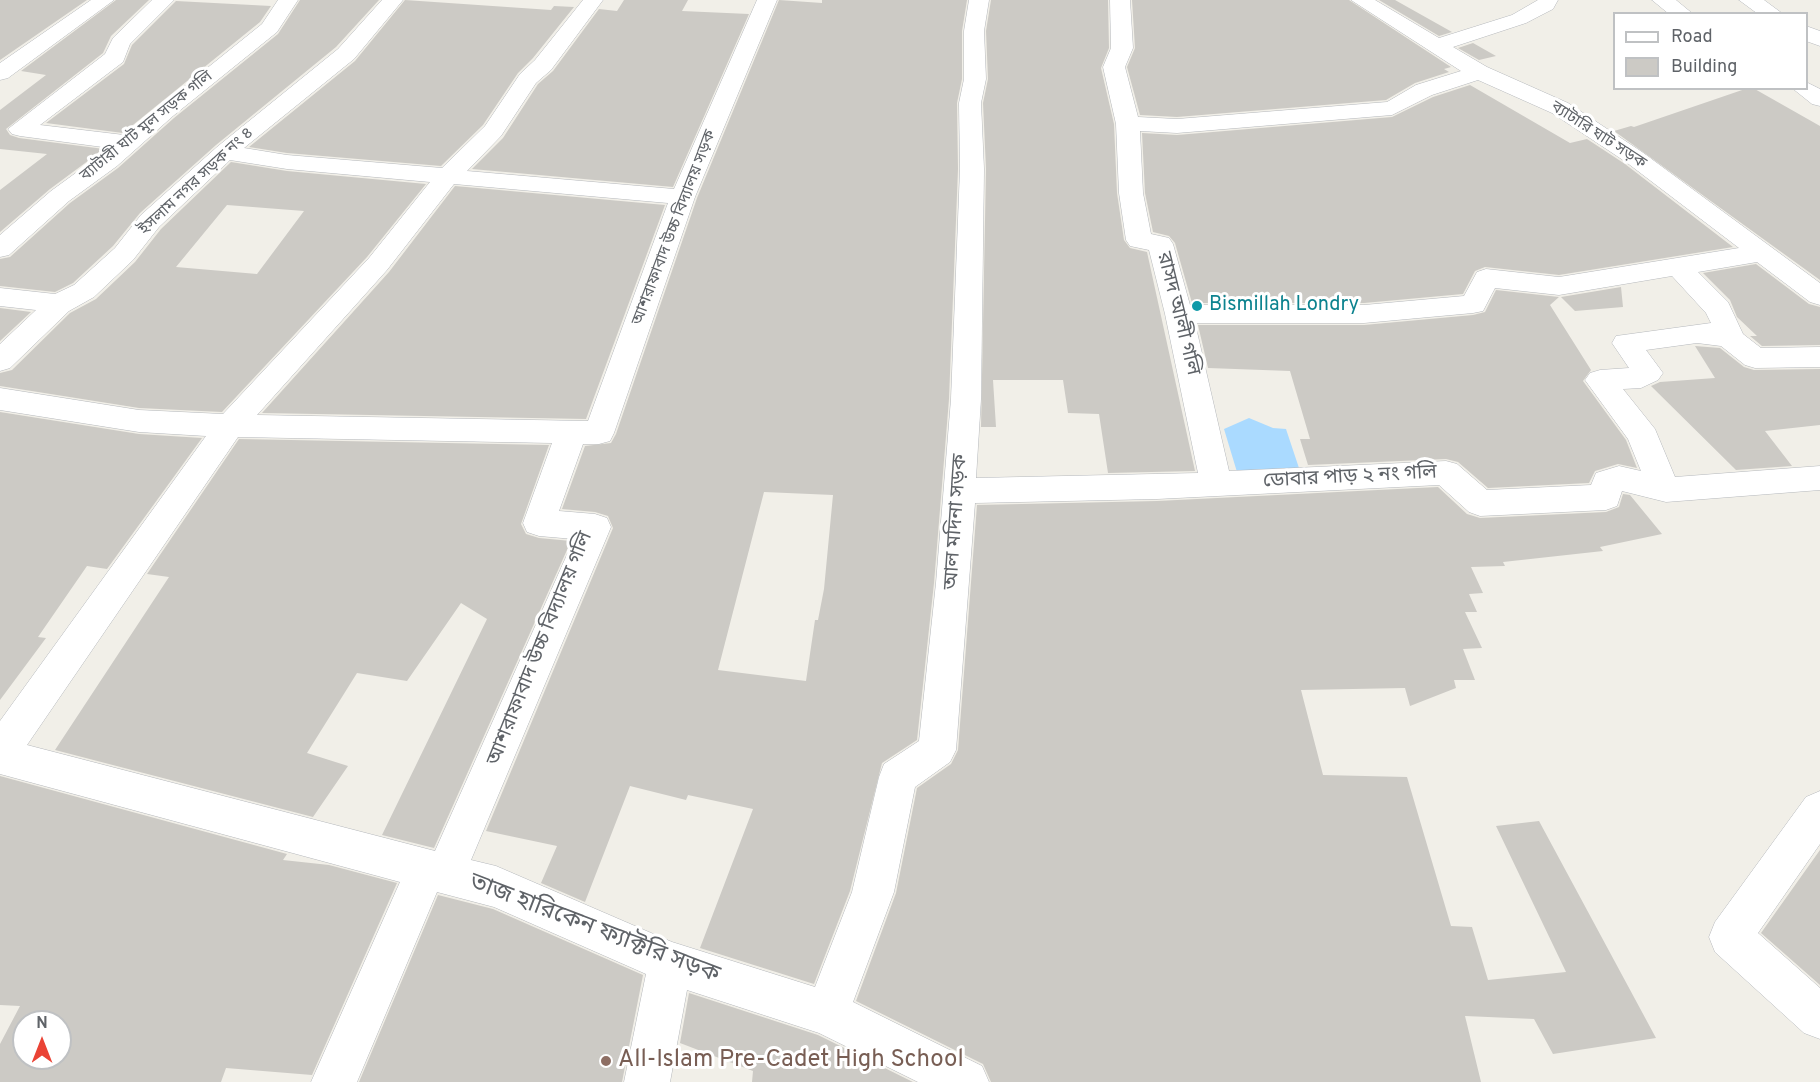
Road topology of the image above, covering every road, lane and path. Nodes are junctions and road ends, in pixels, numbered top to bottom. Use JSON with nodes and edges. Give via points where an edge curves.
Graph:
{"nodes":[{"id":1,"x":104,"y":0,"type":"edge"},
{"id":2,"x":164,"y":0,"type":"edge"},
{"id":3,"x":288,"y":0,"type":"edge"},
{"id":4,"x":393,"y":0,"type":"edge"},
{"id":5,"x":593,"y":0,"type":"edge"},
{"id":6,"x":767,"y":0,"type":"edge"},
{"id":7,"x":979,"y":0,"type":"edge"},
{"id":8,"x":1120,"y":0,"type":"edge"},
{"id":9,"x":1361,"y":0,"type":"edge"},
{"id":10,"x":1548,"y":0,"type":"edge"},
{"id":11,"x":1662,"y":0,"type":"edge"},
{"id":12,"x":1749,"y":0,"type":"edge"},
{"id":13,"x":1680,"y":12,"type":"edge"},
{"id":14,"x":1770,"y":12,"type":"edge"},
{"id":15,"x":1436,"y":46,"type":"junction"},
{"id":16,"x":1479,"y":72,"type":"junction"},
{"id":17,"x":0,"y":73,"type":"edge"},
{"id":18,"x":1806,"y":90,"type":"edge"},
{"id":19,"x":1820,"y":99,"type":"edge"},
{"id":20,"x":1128,"y":124,"type":"junction"},
{"id":21,"x":128,"y":143,"type":"junction"},
{"id":22,"x":225,"y":152,"type":"junction"},
{"id":23,"x":448,"y":176,"type":"junction"},
{"id":24,"x":683,"y":197,"type":"junction"},
{"id":25,"x":0,"y":249,"type":"edge"},
{"id":26,"x":1761,"y":253,"type":"junction"},
{"id":27,"x":1678,"y":267,"type":"junction"},
{"id":28,"x":1820,"y":296,"type":"edge"},
{"id":29,"x":0,"y":297,"type":"edge"},
{"id":30,"x":59,"y":304,"type":"junction"},
{"id":31,"x":1179,"y":314,"type":"junction"},
{"id":32,"x":1697,"y":333,"type":"junction"},
{"id":33,"x":1820,"y":357,"type":"edge"},
{"id":34,"x":0,"y":361,"type":"edge"},
{"id":35,"x":0,"y":399,"type":"edge"},
{"id":36,"x":230,"y":426,"type":"junction"},
{"id":37,"x":572,"y":432,"type":"junction"},
{"id":38,"x":1820,"y":478,"type":"edge"},
{"id":39,"x":1216,"y":484,"type":"junction"},
{"id":40,"x":1666,"y":490,"type":"junction"},
{"id":41,"x":960,"y":491,"type":"junction"},
{"id":42,"x":0,"y":754,"type":"edge"},
{"id":43,"x":1820,"y":810,"type":"edge"},
{"id":44,"x":436,"y":871,"type":"junction"},
{"id":45,"x":670,"y":963,"type":"junction"},
{"id":46,"x":827,"y":1013,"type":"junction"},
{"id":47,"x":1820,"y":1017,"type":"edge"},
{"id":48,"x":334,"y":1082,"type":"edge"},
{"id":49,"x":647,"y":1082,"type":"edge"},
{"id":50,"x":966,"y":1082,"type":"edge"}],
"edges":[{"from":1,"to":17,"type":"street"},
{"from":2,"to":21,"type":"street","via":[[120,42],[115,57],[20,129]]},
{"from":3,"to":21,"type":"street","name":"ব্যাটারী ঘাট মূল সড়ক গলি","via":[[270,28]]},
{"from":4,"to":22,"type":"street","name":"ইসলাম নগর সড়ক নং ৪","via":[[346,54]]},
{"from":5,"to":23,"type":"street","via":[[528,79],[493,130]]},
{"from":6,"to":24,"type":"street","name":"আশরাফাবাদ উচ্চ বিদ্যালয় সড়ক"},
{"from":7,"to":41,"type":"street","name":"আল মদিনা সড়ক","via":[[970,103],[972,169]]},
{"from":8,"to":20,"type":"street","name":"রাসদ আলী গলি","via":[[1122,48],[1114,67]]},
{"from":9,"to":15,"type":"street","name":"ব্যাটারি ঘাট সড়ক"},
{"from":10,"to":15,"type":"street","via":[[1546,5],[1519,19]]},
{"from":11,"to":13,"type":"street"},
{"from":12,"to":14,"type":"street"},
{"from":15,"to":16,"type":"street","name":"ব্যাটারি ঘাট সড়ক"},
{"from":16,"to":20,"type":"street","via":[[1424,90],[1392,108],[1177,126]]},
{"from":16,"to":26,"type":"street","name":"ব্যাটারি ঘাট সড়ক","via":[[1560,108],[1634,157]]},
{"from":18,"to":19,"type":"street"},
{"from":20,"to":31,"type":"street","name":"রাসদ আলী গলি","via":[[1131,192],[1139,240],[1160,243]]},
{"from":21,"to":25,"type":"street","name":"ব্যাটারী ঘাট মূল সড়ক গলি"},
{"from":22,"to":23,"type":"street","via":[[287,162]]},
{"from":22,"to":30,"type":"street","name":"ইসলাম নগর সড়ক নং ৪","via":[[150,221],[124,254],[84,291]]},
{"from":23,"to":24,"type":"street"},
{"from":23,"to":36,"type":"street","via":[[378,264]]},
{"from":24,"to":37,"type":"street","name":"আশরাফাবাদ উচ্চ বিদ্যালয় সড়ক","via":[[599,433]]},
{"from":26,"to":27,"type":"street"},
{"from":26,"to":28,"type":"street","name":"ব্যাটারি ঘাট সড়ক"},
{"from":27,"to":31,"type":"street","via":[[1559,286],[1485,278],[1473,304],[1387,313]]},
{"from":27,"to":32,"type":"street","via":[[1718,309],[1729,333]]},
{"from":29,"to":30,"type":"street"},
{"from":30,"to":34,"type":"street","name":"ইসলাম নগর সড়ক নং ৪"},
{"from":31,"to":39,"type":"street","name":"রাসদ আলী গলি"},
{"from":32,"to":33,"type":"street","via":[[1730,338],[1755,358]]},
{"from":32,"to":40,"type":"street","via":[[1626,343],[1648,373],[1641,378],[1600,380],[1644,437]]},
{"from":35,"to":36,"type":"street","via":[[139,421]]},
{"from":36,"to":37,"type":"street"},
{"from":36,"to":42,"type":"street"},
{"from":37,"to":44,"type":"street","name":"আশরাফাবাদ উচ্চ বিদ্যালয় গলি","via":[[539,523],[595,527]]},
{"from":38,"to":40,"type":"street","name":"ডোবার পাড় ২ নং গলি"},
{"from":39,"to":40,"type":"street","name":"ডোবার পাড় ২ নং গলি","via":[[1446,473],[1480,503],[1606,497],[1607,482],[1619,478]]},
{"from":39,"to":41,"type":"street","name":"ডোবার পাড় ২ নং গলি"},
{"from":41,"to":46,"type":"street","name":"আল মদিনা সড়ক","via":[[937,750],[898,777],[873,892]]},
{"from":42,"to":44,"type":"street","name":"তাজ হারিকেন ফ্যাক্টরি সড়ক"},
{"from":43,"to":47,"type":"street","via":[[1730,938]]},
{"from":44,"to":45,"type":"street","name":"তাজ হারিকেন ফ্যাক্টরি সড়ক","via":[[496,887]]},
{"from":44,"to":48,"type":"street"},
{"from":45,"to":46,"type":"street","name":"তাজ হারিকেন ফ্যাক্টরি সড়ক"},
{"from":45,"to":49,"type":"street"},
{"from":46,"to":50,"type":"street","name":"তাজ হারিকেন ফ্যাক্টরি সড়ক"}]}
